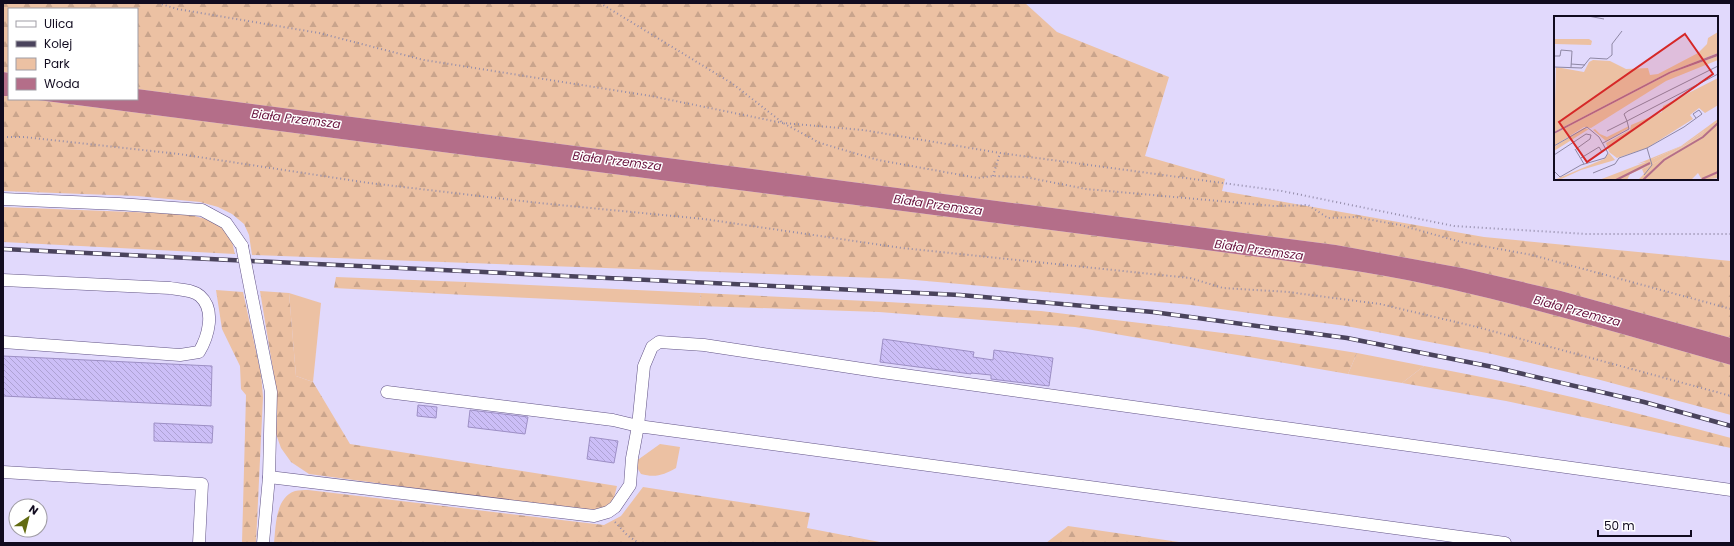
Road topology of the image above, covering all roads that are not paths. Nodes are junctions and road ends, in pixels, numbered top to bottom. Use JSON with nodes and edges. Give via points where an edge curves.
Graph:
{"nodes":[{"id":1,"x":3,"y":199,"type":"edge"},
{"id":2,"x":3,"y":280,"type":"edge"},
{"id":3,"x":3,"y":342,"type":"edge"},
{"id":4,"x":387,"y":392,"type":"dead end"},
{"id":5,"x":638,"y":426,"type":"junction"},
{"id":6,"x":3,"y":472,"type":"edge"},
{"id":7,"x":269,"y":477,"type":"junction"},
{"id":8,"x":1731,"y":490,"type":"edge"},
{"id":9,"x":199,"y":543,"type":"edge"},
{"id":10,"x":263,"y":543,"type":"edge"},
{"id":11,"x":1506,"y":543,"type":"edge"}],
"edges":[{"from":1,"to":7,"type":"street","bridge":true,"via":[[202,210],[226,223],[242,246],[271,392]]},
{"from":2,"to":3,"type":"street","via":[[189,291],[200,296],[206,305],[209,328],[199,352],[180,355]]},
{"from":4,"to":5,"type":"street","via":[[613,420]]},
{"from":5,"to":7,"type":"street","via":[[630,485],[615,507],[594,516]]},
{"from":5,"to":8,"type":"street","via":[[644,366],[652,347],[659,342],[704,345]]},
{"from":5,"to":11,"type":"street"},
{"from":6,"to":9,"type":"street","via":[[202,484]]},
{"from":7,"to":10,"type":"street"}]}
